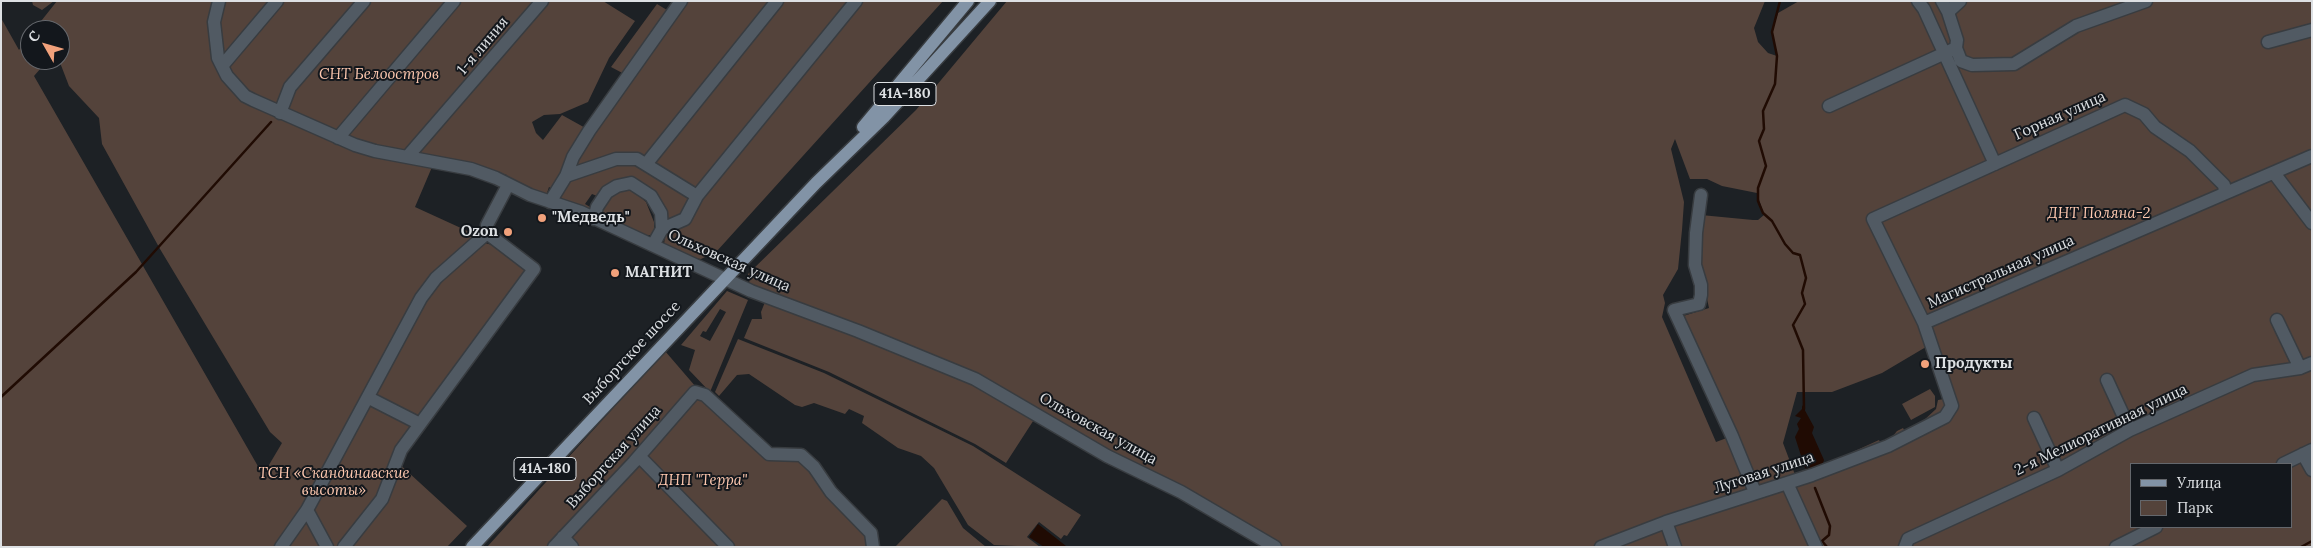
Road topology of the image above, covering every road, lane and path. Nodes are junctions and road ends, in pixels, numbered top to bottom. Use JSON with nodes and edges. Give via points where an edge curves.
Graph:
{"nodes":[{"id":1,"x":219,"y":1,"type":"edge"},
{"id":2,"x":277,"y":1,"type":"edge"},
{"id":3,"x":364,"y":1,"type":"edge"},
{"id":4,"x":454,"y":1,"type":"edge"},
{"id":5,"x":542,"y":1,"type":"edge"},
{"id":6,"x":681,"y":1,"type":"edge"},
{"id":7,"x":777,"y":1,"type":"edge"},
{"id":8,"x":856,"y":1,"type":"edge"},
{"id":9,"x":968,"y":1,"type":"edge"},
{"id":10,"x":990,"y":1,"type":"edge"},
{"id":11,"x":1918,"y":1,"type":"edge"},
{"id":12,"x":1960,"y":1,"type":"edge"},
{"id":13,"x":2146,"y":1,"type":"edge"},
{"id":14,"x":1945,"y":6,"type":"edge"},
{"id":15,"x":2312,"y":30,"type":"edge"},
{"id":16,"x":2268,"y":42,"type":"dead end"},
{"id":17,"x":1956,"y":48,"type":"junction"},
{"id":18,"x":1943,"y":54,"type":"junction"},
{"id":19,"x":222,"y":66,"type":"junction"},
{"id":20,"x":1829,"y":106,"type":"dead end"},
{"id":21,"x":280,"y":114,"type":"junction"},
{"id":22,"x":338,"y":138,"type":"junction"},
{"id":23,"x":408,"y":156,"type":"junction"},
{"id":24,"x":2312,"y":156,"type":"edge"},
{"id":25,"x":647,"y":163,"type":"junction"},
{"id":26,"x":1995,"y":164,"type":"junction"},
{"id":27,"x":2274,"y":173,"type":"junction"},
{"id":28,"x":566,"y":176,"type":"junction"},
{"id":29,"x":816,"y":182,"type":"junction"},
{"id":30,"x":508,"y":185,"type":"junction"},
{"id":31,"x":2225,"y":192,"type":"junction"},
{"id":32,"x":1701,"y":195,"type":"dead end"},
{"id":33,"x":697,"y":196,"type":"junction"},
{"id":34,"x":550,"y":202,"type":"junction"},
{"id":35,"x":594,"y":219,"type":"junction"},
{"id":36,"x":2312,"y":223,"type":"edge"},
{"id":37,"x":662,"y":228,"type":"junction"},
{"id":38,"x":487,"y":233,"type":"junction"},
{"id":39,"x":653,"y":245,"type":"junction"},
{"id":40,"x":724,"y":279,"type":"junction"},
{"id":41,"x":2277,"y":320,"type":"dead end"},
{"id":42,"x":1924,"y":323,"type":"junction"},
{"id":43,"x":2312,"y":363,"type":"edge"},
{"id":44,"x":2300,"y":368,"type":"junction"},
{"id":45,"x":2107,"y":380,"type":"dead end"},
{"id":46,"x":369,"y":398,"type":"junction"},
{"id":47,"x":2034,"y":418,"type":"dead end"},
{"id":48,"x":420,"y":424,"type":"junction"},
{"id":49,"x":2130,"y":430,"type":"junction"},
{"id":50,"x":2308,"y":452,"type":"edge"},
{"id":51,"x":639,"y":456,"type":"junction"},
{"id":52,"x":2285,"y":463,"type":"edge"},
{"id":53,"x":2058,"y":470,"type":"junction"},
{"id":54,"x":2312,"y":470,"type":"edge"},
{"id":55,"x":1787,"y":483,"type":"junction"},
{"id":56,"x":1755,"y":492,"type":"junction"},
{"id":57,"x":307,"y":510,"type":"junction"},
{"id":58,"x":1666,"y":522,"type":"junction"},
{"id":59,"x":2154,"y":528,"type":"edge"},
{"id":60,"x":563,"y":537,"type":"junction"},
{"id":61,"x":1907,"y":543,"type":"edge"},
{"id":62,"x":281,"y":547,"type":"edge"},
{"id":63,"x":327,"y":547,"type":"edge"},
{"id":64,"x":344,"y":547,"type":"edge"},
{"id":65,"x":472,"y":547,"type":"edge"},
{"id":66,"x":554,"y":547,"type":"edge"},
{"id":67,"x":572,"y":547,"type":"edge"},
{"id":68,"x":728,"y":547,"type":"edge"},
{"id":69,"x":873,"y":547,"type":"edge"},
{"id":70,"x":1275,"y":547,"type":"edge"},
{"id":71,"x":1601,"y":547,"type":"edge"},
{"id":72,"x":1675,"y":547,"type":"edge"},
{"id":73,"x":1816,"y":547,"type":"edge"},
{"id":74,"x":2116,"y":547,"type":"edge"}],
"edges":[{"from":1,"to":19,"type":"street","name":"Ольховская улица","via":[[214,22]]},
{"from":2,"to":19,"type":"street"},
{"from":3,"to":21,"type":"street","via":[[290,87]]},
{"from":4,"to":22,"type":"street"},
{"from":5,"to":23,"type":"street","name":"1-я линия"},
{"from":6,"to":28,"type":"street","via":[[589,130],[572,157]]},
{"from":7,"to":25,"type":"street"},
{"from":8,"to":33,"type":"street"},
{"from":9,"to":29,"type":"main road","name":"Выборгское шоссе","number":"41А-180"},
{"from":10,"to":29,"type":"main road","name":"Выборгское шоссе","number":"41А-180","via":[[884,117]]},
{"from":11,"to":18,"type":"street"},
{"from":12,"to":14,"type":"street"},
{"from":13,"to":17,"type":"street","via":[[2076,26],[2014,64],[1972,65],[1961,61]]},
{"from":14,"to":17,"type":"street","via":[[1957,40]]},
{"from":15,"to":16,"type":"street"},
{"from":17,"to":18,"type":"street"},
{"from":18,"to":20,"type":"street"},
{"from":18,"to":26,"type":"street"},
{"from":19,"to":21,"type":"street","name":"Ольховская улица","via":[[245,96]]},
{"from":21,"to":22,"type":"street","name":"Ольховская улица"},
{"from":22,"to":23,"type":"street","name":"Ольховская улица","via":[[375,151]]},
{"from":23,"to":30,"type":"street","name":"Ольховская улица","via":[[471,169]]},
{"from":24,"to":27,"type":"street","name":"Магистральная улица"},
{"from":25,"to":28,"type":"street","via":[[637,159],[616,159]]},
{"from":25,"to":33,"type":"street"},
{"from":26,"to":31,"type":"street","name":"Горная улица","via":[[2125,105],[2144,114],[2155,127],[2190,151],[2224,185]]},
{"from":26,"to":42,"type":"street","name":"Горная улица","via":[[1873,219]]},
{"from":27,"to":31,"type":"street","name":"Магистральная улица"},
{"from":27,"to":36,"type":"street"},
{"from":28,"to":34,"type":"street"},
{"from":29,"to":40,"type":"main road","name":"Выборгское шоссе","number":"41А-180"},
{"from":30,"to":34,"type":"street","name":"Ольховская улица"},
{"from":30,"to":38,"type":"street","via":[[487,224]]},
{"from":31,"to":42,"type":"street","name":"Магистральная улица"},
{"from":32,"to":56,"type":"street","via":[[1695,265],[1701,295],[1699,304],[1674,310]]},
{"from":33,"to":37,"type":"street","via":[[685,219]]},
{"from":34,"to":35,"type":"street","name":"Ольховская улица"},
{"from":35,"to":37,"type":"street","via":[[597,207],[607,192],[631,183],[651,196],[661,213]]},
{"from":35,"to":39,"type":"street","name":"Ольховская улица"},
{"from":37,"to":39,"type":"street"},
{"from":38,"to":46,"type":"street","via":[[436,278],[421,298]]},
{"from":38,"to":48,"type":"street","via":[[534,268]]},
{"from":39,"to":40,"type":"street","name":"Ольховская улица"},
{"from":40,"to":65,"type":"main road","name":"Выборгское шоссе","number":"41А-180"},
{"from":40,"to":70,"type":"street","name":"Ольховская улица","via":[[975,379],[1116,460],[1182,492]]},
{"from":41,"to":44,"type":"street"},
{"from":42,"to":55,"type":"street","name":"Луговая улица","via":[[1952,406],[1944,417],[1887,446]]},
{"from":43,"to":44,"type":"street","name":"2-я Мелиоративная улица"},
{"from":44,"to":49,"type":"street","name":"2-я Мелиоративная улица","via":[[2253,375]]},
{"from":45,"to":49,"type":"street"},
{"from":46,"to":48,"type":"street"},
{"from":46,"to":57,"type":"street"},
{"from":47,"to":53,"type":"street"},
{"from":48,"to":64,"type":"street","via":[[401,450],[382,499]]},
{"from":49,"to":53,"type":"street","name":"2-я Мелиоративная улица"},
{"from":50,"to":52,"type":"street"},
{"from":50,"to":54,"type":"street"},
{"from":51,"to":60,"type":"street","name":"Выборгская улица"},
{"from":51,"to":68,"type":"street"},
{"from":51,"to":69,"type":"street","name":"Выборгская улица","via":[[686,399],[698,393],[769,454],[801,455],[871,533]]},
{"from":53,"to":61,"type":"street","name":"2-я Мелиоративная улица"},
{"from":55,"to":56,"type":"street","name":"Луговая улица"},
{"from":55,"to":73,"type":"street"},
{"from":56,"to":58,"type":"street","name":"Луговая улица"},
{"from":57,"to":62,"type":"street"},
{"from":57,"to":63,"type":"street"},
{"from":58,"to":71,"type":"street","name":"Луговая улица"},
{"from":58,"to":72,"type":"street"},
{"from":59,"to":74,"type":"street"},
{"from":60,"to":66,"type":"street","name":"Выборгская улица"},
{"from":60,"to":67,"type":"street"}]}
